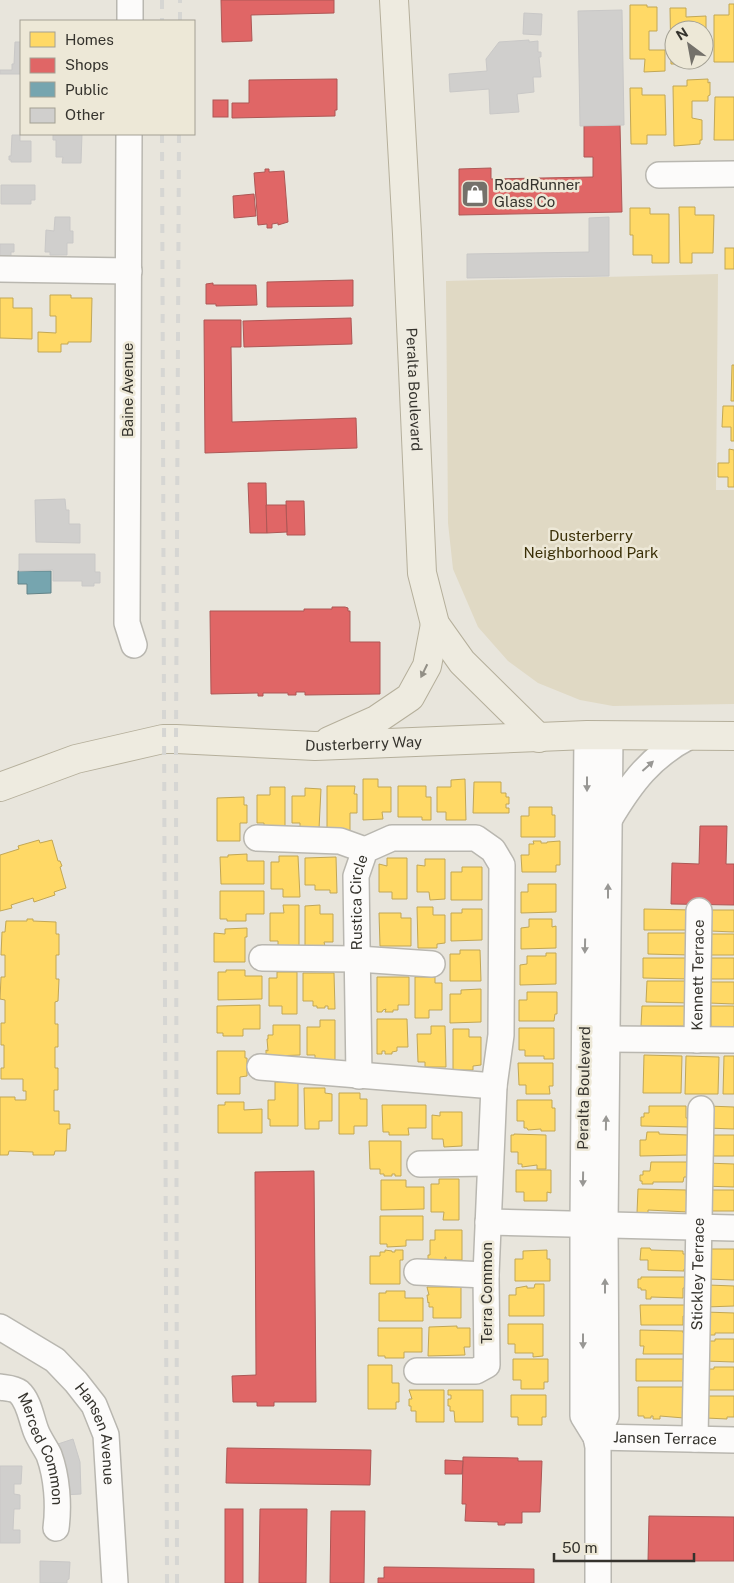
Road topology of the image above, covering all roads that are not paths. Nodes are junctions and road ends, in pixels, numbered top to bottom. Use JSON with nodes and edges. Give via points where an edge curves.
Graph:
{"nodes":[{"id":1,"x":130,"y":0,"type":"edge"},
{"id":2,"x":394,"y":0,"type":"edge"},
{"id":3,"x":130,"y":20,"type":"edge"},
{"id":4,"x":129,"y":135,"type":"edge"},
{"id":5,"x":734,"y":174,"type":"edge"},
{"id":6,"x":659,"y":175,"type":"dead end"},
{"id":7,"x":0,"y":269,"type":"edge"},
{"id":8,"x":129,"y":271,"type":"junction"},
{"id":9,"x":435,"y":624,"type":"junction"},
{"id":10,"x":134,"y":646,"type":"dead end"},
{"id":11,"x":598,"y":735,"type":"junction"},
{"id":12,"x":690,"y":736,"type":"junction"},
{"id":13,"x":734,"y":736,"type":"edge"},
{"id":14,"x":539,"y":738,"type":"junction"},
{"id":15,"x":315,"y":746,"type":"junction"},
{"id":16,"x":0,"y":787,"type":"edge"},
{"id":17,"x":609,"y":820,"type":"junction"},
{"id":18,"x":258,"y":838,"type":"dead end"},
{"id":19,"x":366,"y":850,"type":"junction"},
{"id":20,"x":699,"y":911,"type":"dead end"},
{"id":21,"x":262,"y":958,"type":"dead end"},
{"id":22,"x":358,"y":959,"type":"junction"},
{"id":23,"x":432,"y":964,"type":"dead end"},
{"id":24,"x":607,"y":1039,"type":"junction"},
{"id":25,"x":697,"y":1040,"type":"junction"},
{"id":26,"x":734,"y":1040,"type":"edge"},
{"id":27,"x":260,"y":1067,"type":"dead end"},
{"id":28,"x":359,"y":1076,"type":"junction"},
{"id":29,"x":494,"y":1086,"type":"junction"},
{"id":30,"x":701,"y":1110,"type":"dead end"},
{"id":31,"x":490,"y":1163,"type":"junction"},
{"id":32,"x":420,"y":1164,"type":"dead end"},
{"id":33,"x":488,"y":1222,"type":"junction"},
{"id":34,"x":594,"y":1225,"type":"junction"},
{"id":35,"x":698,"y":1227,"type":"junction"},
{"id":36,"x":734,"y":1228,"type":"edge"},
{"id":37,"x":417,"y":1272,"type":"dead end"},
{"id":38,"x":486,"y":1275,"type":"junction"},
{"id":39,"x":0,"y":1327,"type":"edge"},
{"id":40,"x":417,"y":1371,"type":"dead end"},
{"id":41,"x":0,"y":1387,"type":"edge"},
{"id":42,"x":596,"y":1437,"type":"junction"},
{"id":43,"x":695,"y":1439,"type":"junction"},
{"id":44,"x":734,"y":1440,"type":"edge"},
{"id":45,"x":56,"y":1528,"type":"dead end"},
{"id":46,"x":115,"y":1583,"type":"edge"},
{"id":47,"x":598,"y":1583,"type":"edge"}],
"edges":[{"from":1,"to":3,"type":"street"},
{"from":2,"to":9,"type":"main road","name":"Peralta Boulevard","via":[[422,573]]},
{"from":4,"to":8,"type":"street","name":"Baine Avenue"},
{"from":5,"to":6,"type":"street"},
{"from":7,"to":8,"type":"street"},
{"from":8,"to":10,"type":"street","name":"Baine Avenue","via":[[127,623]]},
{"from":9,"to":14,"type":"main road","name":"Peralta Boulevard","via":[[462,662]]},
{"from":9,"to":15,"type":"main road","one_way":true,"via":[[427,666],[410,697],[376,720]]},
{"from":11,"to":12,"type":"main road","name":"Dusterberry Way"},
{"from":11,"to":14,"type":"main road","name":"Dusterberry Way"},
{"from":11,"to":17,"type":"street","name":"Peralta Boulevard"},
{"from":11,"to":34,"type":"street","name":"Peralta Boulevard","one_way":true},
{"from":12,"to":13,"type":"main road","name":"Dusterberry Way"},
{"from":17,"to":12,"type":"street","one_way":true,"via":[[641,772]]},
{"from":14,"to":15,"type":"main road","name":"Dusterberry Way"},
{"from":15,"to":16,"type":"main road","name":"Dusterberry Way","via":[[163,740],[76,759]]},
{"from":24,"to":17,"type":"street","name":"Peralta Boulevard","one_way":true},
{"from":18,"to":19,"type":"street","via":[[340,841]]},
{"from":19,"to":22,"type":"street","name":"Rustica Circle","via":[[356,876]]},
{"from":19,"to":29,"type":"street","name":"Rustica Circle","via":[[392,838],[476,838],[493,850],[502,865],[501,1035]]},
{"from":20,"to":25,"type":"street","name":"Kennett Terrace"},
{"from":21,"to":22,"type":"street"},
{"from":22,"to":23,"type":"street"},
{"from":22,"to":28,"type":"street","name":"Rustica Circle"},
{"from":24,"to":25,"type":"street"},
{"from":34,"to":24,"type":"street","name":"Peralta Boulevard","one_way":true},
{"from":25,"to":26,"type":"street"},
{"from":27,"to":28,"type":"street"},
{"from":28,"to":29,"type":"street"},
{"from":29,"to":31,"type":"street","name":"Rustica Circle"},
{"from":30,"to":35,"type":"street","name":"Stickley Terrace"},
{"from":31,"to":32,"type":"street"},
{"from":31,"to":33,"type":"street","name":"Rustica Circle"},
{"from":33,"to":34,"type":"street"},
{"from":33,"to":38,"type":"street","name":"Terra Common"},
{"from":34,"to":35,"type":"street"},
{"from":34,"to":42,"type":"street","name":"Peralta Boulevard","via":[[583,1416]]},
{"from":35,"to":36,"type":"street"},
{"from":35,"to":43,"type":"street","name":"Stickley Terrace"},
{"from":37,"to":38,"type":"street"},
{"from":38,"to":40,"type":"street","name":"Terra Common","via":[[487,1365],[476,1371]]},
{"from":39,"to":46,"type":"street","name":"Hansen Avenue","via":[[55,1360],[94,1405],[106,1435]]},
{"from":41,"to":45,"type":"street","name":"Merced Common","via":[[18,1392],[27,1404],[48,1454],[55,1476]]},
{"from":42,"to":43,"type":"street","name":"Jansen Terrace"},
{"from":42,"to":47,"type":"street","name":"Peralta Boulevard"},
{"from":43,"to":44,"type":"street","name":"Jansen Terrace"}]}
